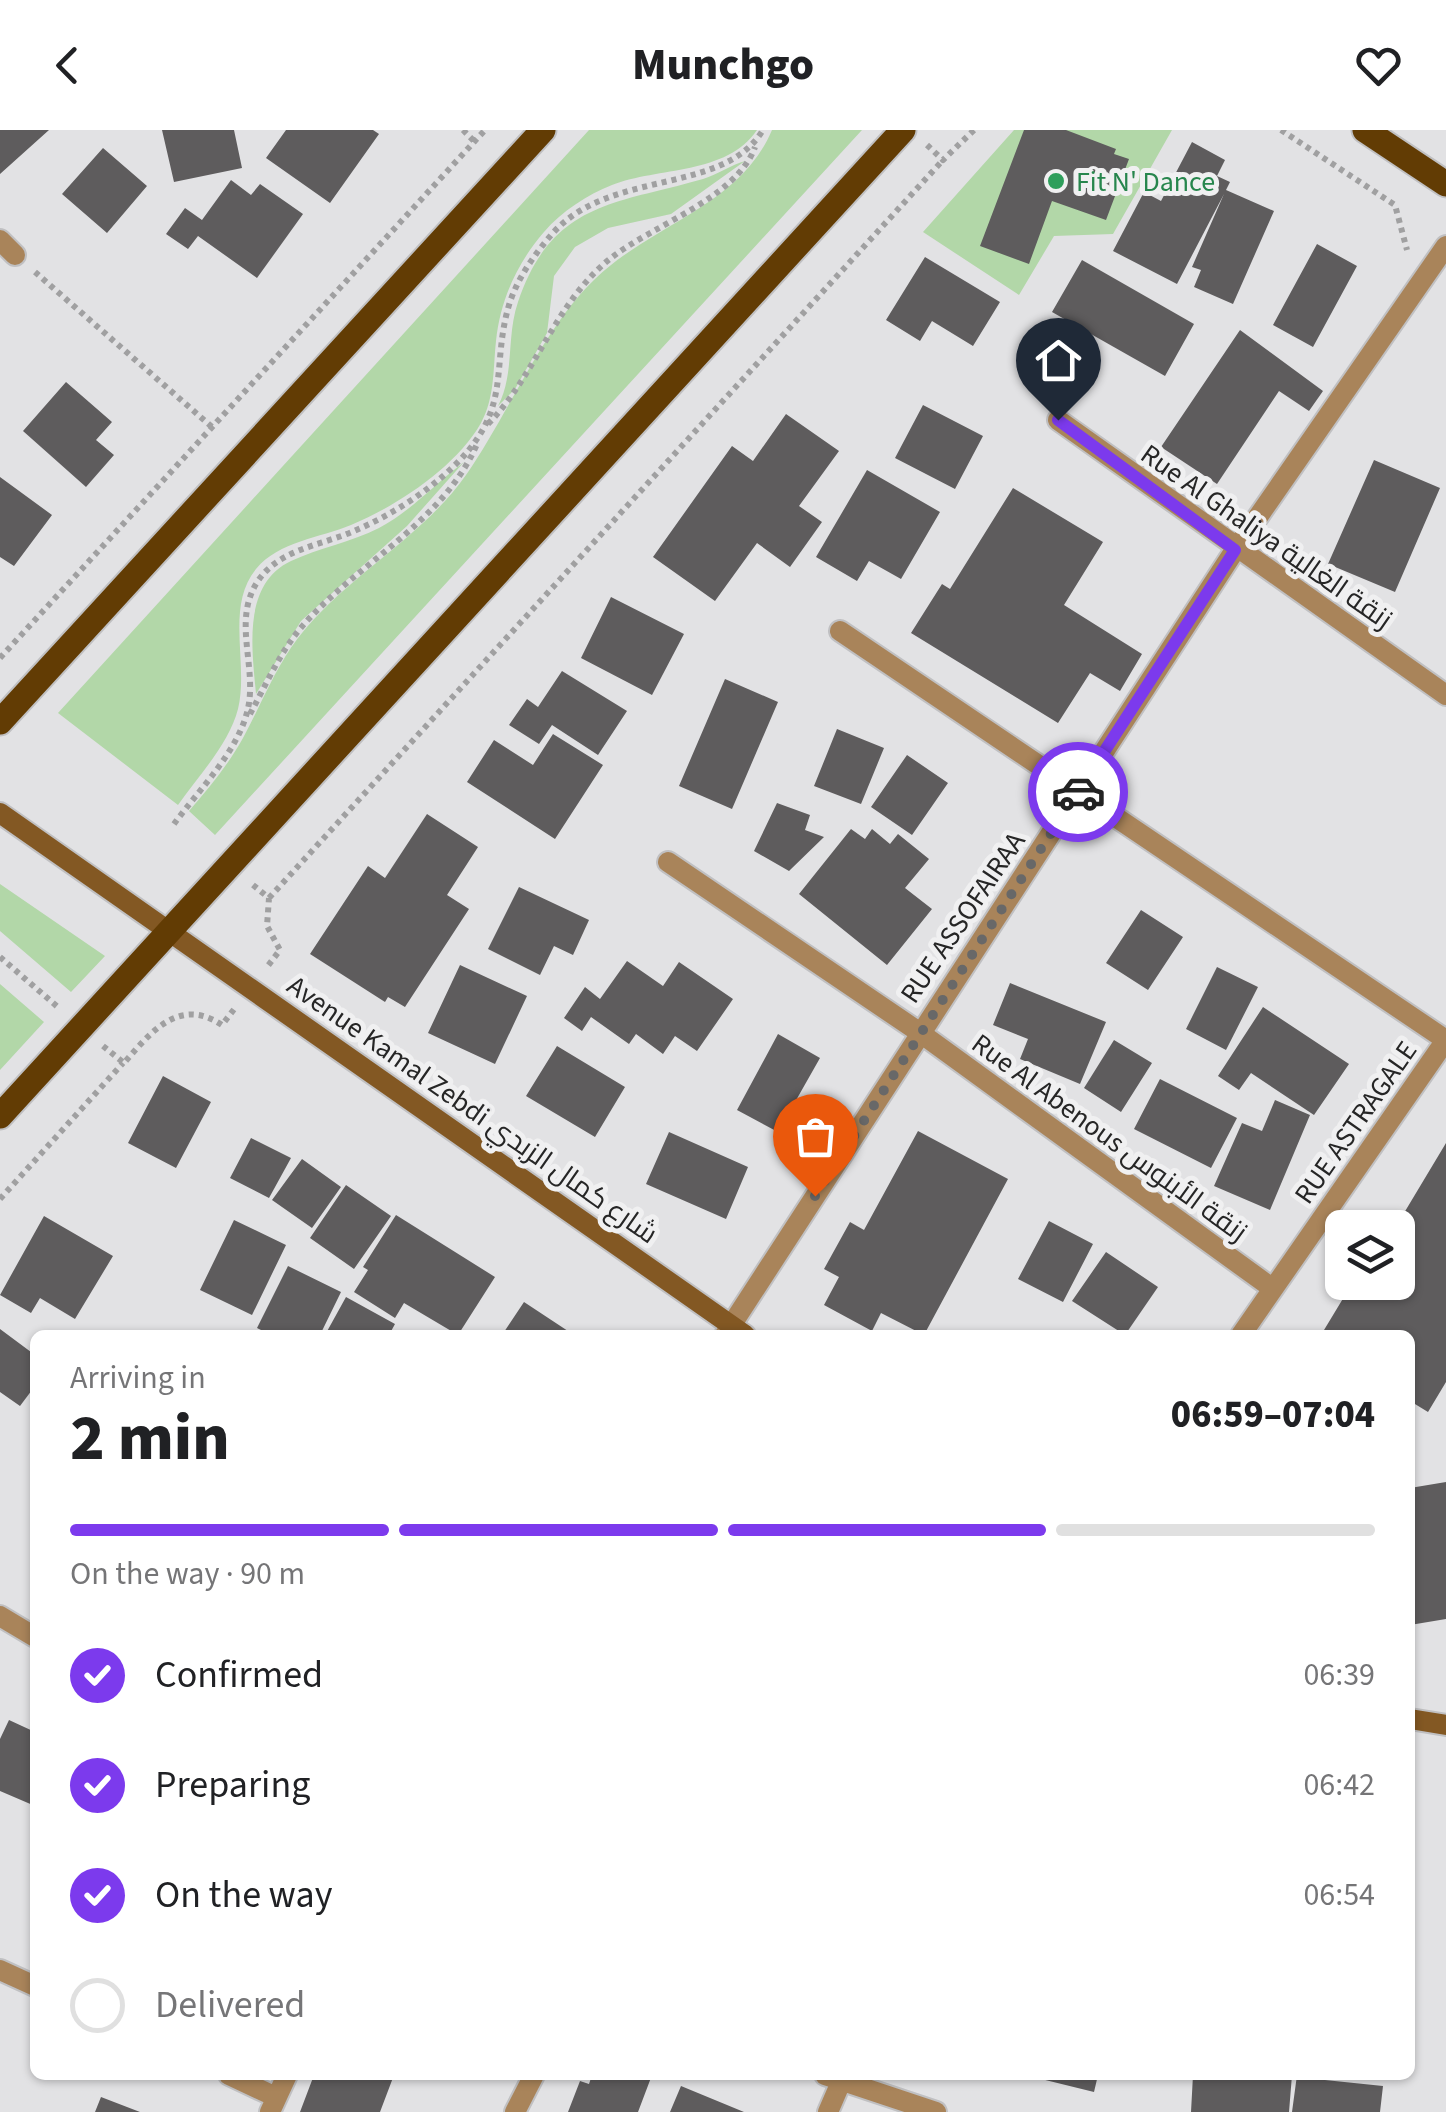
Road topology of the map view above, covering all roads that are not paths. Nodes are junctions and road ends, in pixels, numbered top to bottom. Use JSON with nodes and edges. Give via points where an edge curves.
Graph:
{"nodes":[{"id":1,"x":544,"y":130,"type":"edge"},
{"id":2,"x":1365,"y":130,"type":"edge"},
{"id":3,"x":913,"y":135,"type":"edge"},
{"id":4,"x":1446,"y":184,"type":"edge"},
{"id":5,"x":1446,"y":246,"type":"edge"},
{"id":6,"x":1058,"y":420,"type":"dead end"},
{"id":7,"x":1235,"y":550,"type":"junction"},
{"id":8,"x":840,"y":631,"type":"dead end"},
{"id":9,"x":1446,"y":695,"type":"edge"},
{"id":10,"x":0,"y":722,"type":"edge"},
{"id":11,"x":1078,"y":791,"type":"junction"},
{"id":12,"x":0,"y":813,"type":"edge"},
{"id":13,"x":668,"y":862,"type":"dead end"},
{"id":14,"x":170,"y":928,"type":"junction"},
{"id":15,"x":919,"y":1032,"type":"junction"},
{"id":16,"x":1446,"y":1040,"type":"edge"},
{"id":17,"x":0,"y":1116,"type":"edge"},
{"id":18,"x":1272,"y":1288,"type":"junction"},
{"id":19,"x":731,"y":1330,"type":"edge"},
{"id":20,"x":735,"y":1330,"type":"edge"},
{"id":21,"x":1244,"y":1330,"type":"edge"},
{"id":22,"x":0,"y":1616,"type":"edge"},
{"id":23,"x":30,"y":1634,"type":"edge"},
{"id":24,"x":1415,"y":1720,"type":"edge"},
{"id":25,"x":1446,"y":1725,"type":"edge"},
{"id":26,"x":0,"y":1970,"type":"edge"},
{"id":27,"x":30,"y":1984,"type":"edge"},
{"id":28,"x":236,"y":2080,"type":"edge"},
{"id":29,"x":285,"y":2080,"type":"edge"},
{"id":30,"x":531,"y":2080,"type":"edge"},
{"id":31,"x":836,"y":2080,"type":"edge"},
{"id":32,"x":845,"y":2080,"type":"edge"},
{"id":33,"x":273,"y":2104,"type":"edge"},
{"id":34,"x":515,"y":2112,"type":"edge"},
{"id":35,"x":828,"y":2112,"type":"edge"},
{"id":36,"x":936,"y":2112,"type":"edge"}],
"edges":[{"from":1,"to":10,"type":"main road"},
{"from":2,"to":4,"type":"main road"},
{"from":3,"to":14,"type":"main road"},
{"from":5,"to":7,"type":"street","name":"RUE ASSOFAIRAA"},
{"from":6,"to":7,"type":"street","name":"Rue Al Ghaliya زنقة الغالية"},
{"from":7,"to":9,"type":"street","name":"Rue Al Ghaliya زنقة الغالية"},
{"from":7,"to":11,"type":"street","name":"RUE ASSOFAIRAA"},
{"from":8,"to":11,"type":"street"},
{"from":11,"to":15,"type":"street","name":"RUE ASSOFAIRAA"},
{"from":11,"to":16,"type":"street"},
{"from":12,"to":14,"type":"street","name":"Avenue Kamal Zebdi شارع كمال الزبدي"},
{"from":13,"to":15,"type":"street","name":"Rue Al Abenous زنقة الأبنوس"},
{"from":14,"to":17,"type":"main road"},
{"from":14,"to":19,"type":"street","name":"Avenue Kamal Zebdi شارع كمال الزبدي"},
{"from":15,"to":18,"type":"street","name":"Rue Al Abenous زنقة الأبنوس"},
{"from":15,"to":20,"type":"street","name":"RUE ASSOFAIRAA"},
{"from":16,"to":18,"type":"street","name":"RUE ASTRAGALE"},
{"from":18,"to":21,"type":"street","name":"RUE ASTRAGALE"},
{"from":22,"to":23,"type":"street"},
{"from":24,"to":25,"type":"street"},
{"from":26,"to":27,"type":"street"},
{"from":28,"to":33,"type":"street"},
{"from":29,"to":33,"type":"street"},
{"from":30,"to":34,"type":"street"},
{"from":31,"to":35,"type":"street"},
{"from":32,"to":36,"type":"street"}]}
